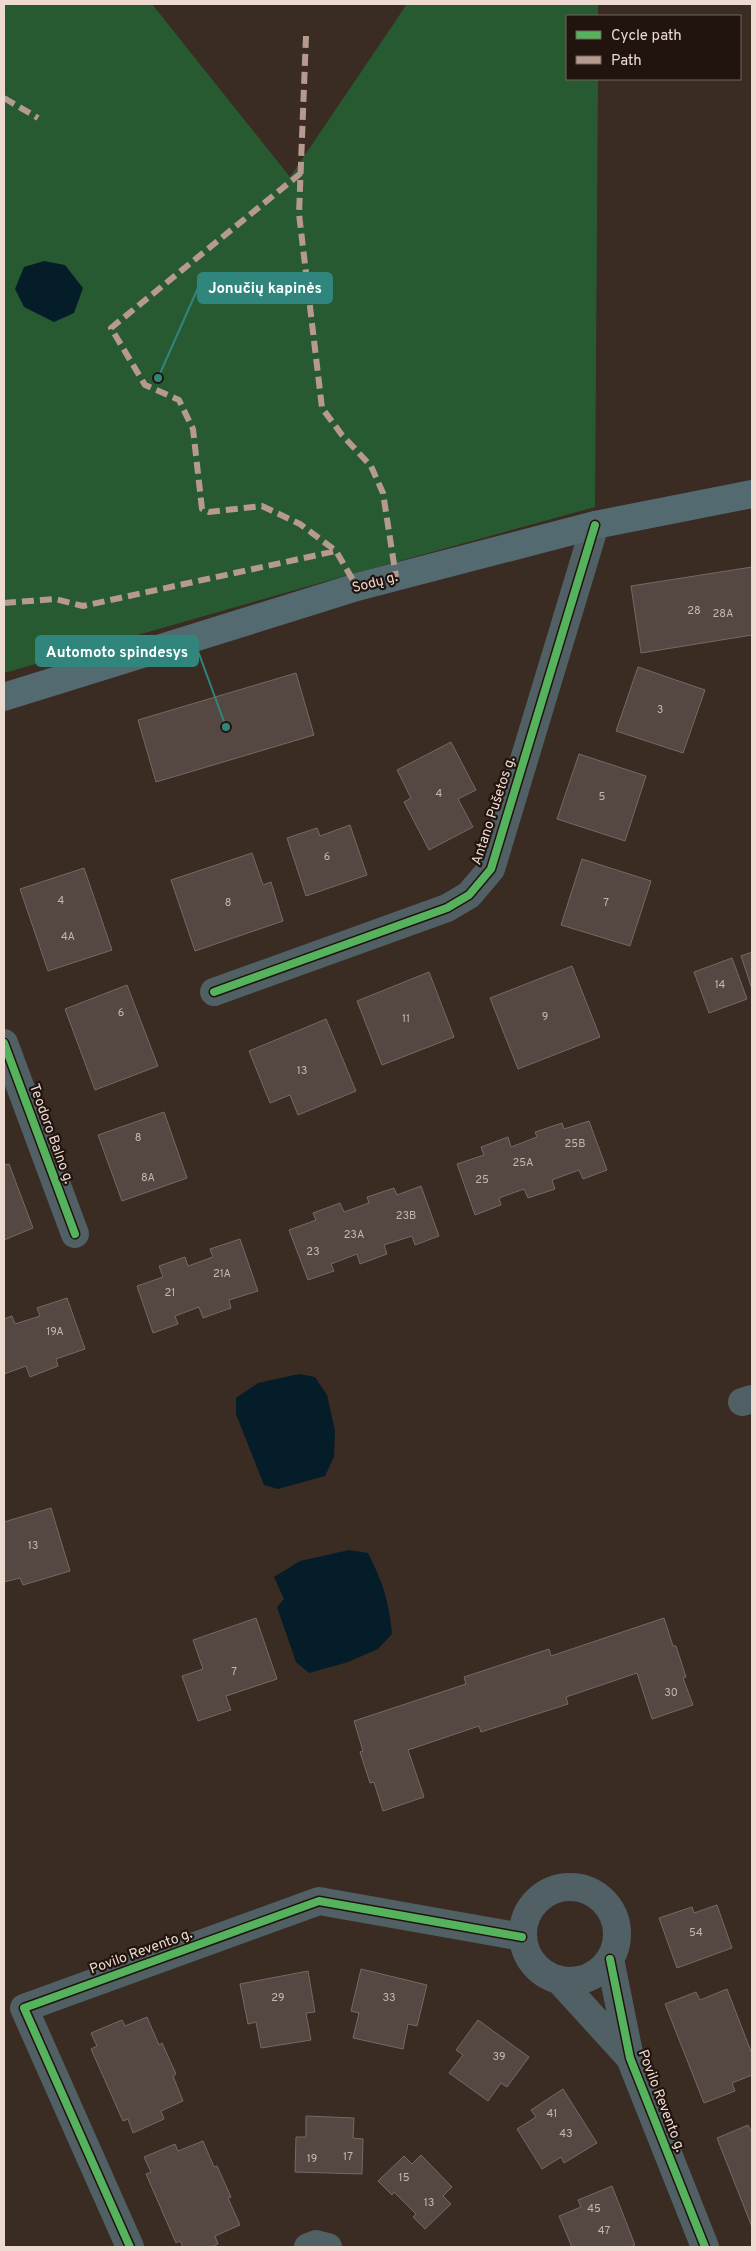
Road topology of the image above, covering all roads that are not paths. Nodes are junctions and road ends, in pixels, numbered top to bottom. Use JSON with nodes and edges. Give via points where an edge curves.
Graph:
{"nodes":[{"id":1,"x":752,"y":494,"type":"edge"},
{"id":2,"x":595,"y":525,"type":"junction"},
{"id":3,"x":4,"y":697,"type":"edge"},
{"id":4,"x":214,"y":992,"type":"dead end"},
{"id":5,"x":4,"y":1043,"type":"edge"},
{"id":6,"x":75,"y":1234,"type":"dead end"},
{"id":7,"x":522,"y":1937,"type":"junction"},
{"id":8,"x":610,"y":1959,"type":"junction"},
{"id":9,"x":558,"y":1980,"type":"junction"},
{"id":10,"x":630,"y":2058,"type":"junction"},
{"id":11,"x":130,"y":2247,"type":"edge"},
{"id":12,"x":308,"y":2247,"type":"edge"},
{"id":13,"x":328,"y":2247,"type":"edge"},
{"id":14,"x":705,"y":2247,"type":"edge"}],
"edges":[{"from":1,"to":2,"type":"main road","name":"Sodų g."},
{"from":2,"to":3,"type":"main road","name":"Sodų g.","via":[[356,587]]},
{"from":2,"to":4,"type":"street","name":"Antano Pušetos g.","via":[[490,869],[485,876],[469,895],[447,908]]},
{"from":5,"to":6,"type":"street","name":"Teodoro Balno g."},
{"from":7,"to":8,"type":"street","name":"Povilo Revento g.","via":[[530,1908],[539,1898],[566,1886],[581,1888],[606,1903],[614,1916],[616,1945]]},
{"from":7,"to":9,"type":"street","name":"Povilo Revento g.","via":[[533,1964]]},
{"from":7,"to":11,"type":"street","name":"Povilo Revento g.","via":[[318,1901],[24,2008]]},
{"from":8,"to":9,"type":"street","via":[[587,1977],[573,1981]]},
{"from":8,"to":10,"type":"street","name":"Povilo Revento g."},
{"from":9,"to":10,"type":"street","name":"Povilo Revento g."},
{"from":10,"to":14,"type":"street","name":"Povilo Revento g."},
{"from":12,"to":13,"type":"street","via":[[316,2244]]}]}
